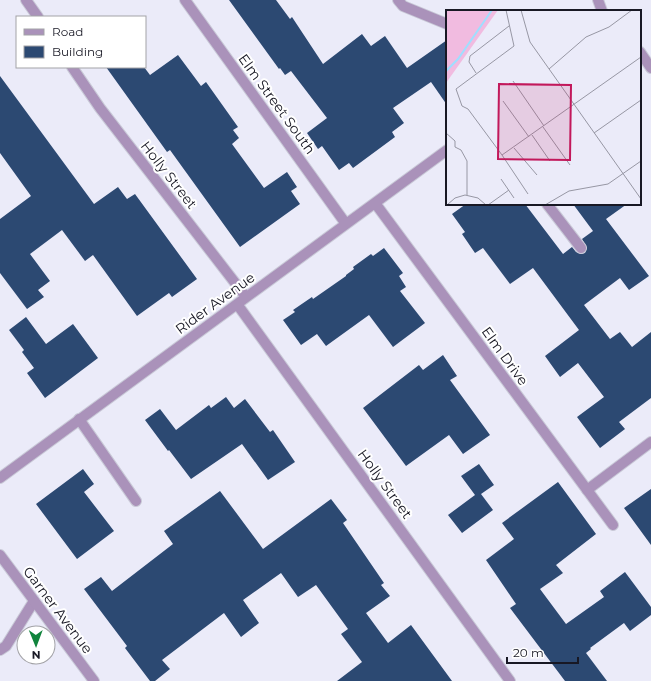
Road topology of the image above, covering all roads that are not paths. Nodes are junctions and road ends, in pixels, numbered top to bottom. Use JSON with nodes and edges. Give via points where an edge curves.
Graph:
{"nodes":[{"id":1,"x":26,"y":0,"type":"edge"},
{"id":2,"x":185,"y":0,"type":"edge"},
{"id":3,"x":398,"y":0,"type":"edge"},
{"id":4,"x":598,"y":0,"type":"edge"},
{"id":5,"x":602,"y":10,"type":"edge"},
{"id":6,"x":37,"y":16,"type":"edge"},
{"id":7,"x":446,"y":24,"type":"edge"},
{"id":8,"x":641,"y":53,"type":"edge"},
{"id":9,"x":73,"y":68,"type":"edge"},
{"id":10,"x":651,"y":68,"type":"edge"},
{"id":11,"x":446,"y":151,"type":"edge"},
{"id":12,"x":375,"y":203,"type":"junction"},
{"id":13,"x":548,"y":205,"type":"edge"},
{"id":14,"x":346,"y":224,"type":"junction"},
{"id":15,"x":580,"y":248,"type":"dead end"},
{"id":16,"x":246,"y":297,"type":"junction"},
{"id":17,"x":237,"y":304,"type":"junction"},
{"id":18,"x":80,"y":420,"type":"junction"},
{"id":19,"x":651,"y":442,"type":"edge"},
{"id":20,"x":0,"y":478,"type":"edge"},
{"id":21,"x":587,"y":490,"type":"junction"},
{"id":22,"x":136,"y":501,"type":"dead end"},
{"id":23,"x":612,"y":525,"type":"dead end"},
{"id":24,"x":0,"y":556,"type":"edge"},
{"id":25,"x":34,"y":601,"type":"junction"},
{"id":26,"x":0,"y":650,"type":"edge"},
{"id":27,"x":94,"y":681,"type":"edge"},
{"id":28,"x":510,"y":681,"type":"edge"}],
"edges":[{"from":1,"to":6,"type":"street"},
{"from":2,"to":14,"type":"street","name":"Elm Street South"},
{"from":3,"to":7,"type":"street","via":[[403,6]]},
{"from":4,"to":5,"type":"street"},
{"from":8,"to":10,"type":"street"},
{"from":9,"to":16,"type":"street","name":"Holly Street","via":[[100,108]]},
{"from":11,"to":12,"type":"street","name":"Rider Avenue"},
{"from":12,"to":14,"type":"street","name":"Rider Avenue"},
{"from":12,"to":21,"type":"street","name":"Elm Drive"},
{"from":13,"to":15,"type":"street"},
{"from":14,"to":16,"type":"street","name":"Rider Avenue"},
{"from":16,"to":17,"type":"street","name":"Rider Avenue"},
{"from":17,"to":18,"type":"street","name":"Rider Avenue"},
{"from":17,"to":28,"type":"street","name":"Holly Street"},
{"from":18,"to":20,"type":"street","name":"Rider Avenue"},
{"from":18,"to":22,"type":"street"},
{"from":19,"to":21,"type":"street"},
{"from":21,"to":23,"type":"street","name":"Elm Drive"},
{"from":24,"to":25,"type":"street","name":"Garner Avenue"},
{"from":25,"to":26,"type":"street","via":[[6,646]]},
{"from":25,"to":27,"type":"street","name":"Garner Avenue"}]}
